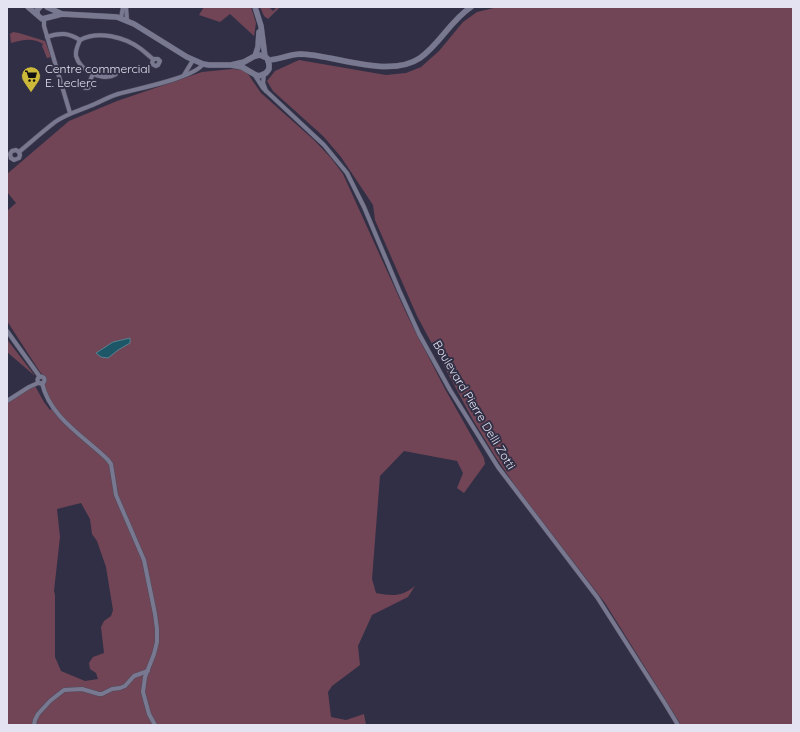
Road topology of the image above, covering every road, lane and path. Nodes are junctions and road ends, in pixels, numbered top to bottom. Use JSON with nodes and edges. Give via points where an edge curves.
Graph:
{"nodes":[{"id":1,"x":28,"y":7,"type":"edge"},
{"id":2,"x":40,"y":7,"type":"edge"},
{"id":3,"x":125,"y":7,"type":"edge"},
{"id":4,"x":255,"y":7,"type":"edge"},
{"id":5,"x":471,"y":7,"type":"edge"},
{"id":6,"x":48,"y":8,"type":"edge"},
{"id":7,"x":37,"y":14,"type":"junction"},
{"id":8,"x":62,"y":14,"type":"junction"},
{"id":9,"x":46,"y":18,"type":"junction"},
{"id":10,"x":258,"y":18,"type":"junction"},
{"id":11,"x":124,"y":19,"type":"junction"},
{"id":12,"x":47,"y":37,"type":"junction"},
{"id":13,"x":80,"y":40,"type":"junction"},
{"id":14,"x":253,"y":57,"type":"junction"},
{"id":15,"x":286,"y":57,"type":"junction"},
{"id":16,"x":266,"y":58,"type":"junction"},
{"id":17,"x":153,"y":59,"type":"dead end"},
{"id":18,"x":192,"y":60,"type":"junction"},
{"id":19,"x":203,"y":64,"type":"junction"},
{"id":20,"x":231,"y":65,"type":"junction"},
{"id":21,"x":269,"y":67,"type":"junction"},
{"id":22,"x":252,"y":73,"type":"junction"},
{"id":23,"x":93,"y":74,"type":"junction"},
{"id":24,"x":264,"y":74,"type":"junction"},
{"id":25,"x":183,"y":75,"type":"junction"},
{"id":26,"x":110,"y":76,"type":"dead end"},
{"id":27,"x":88,"y":84,"type":"dead end"},
{"id":28,"x":266,"y":91,"type":"junction"},
{"id":29,"x":70,"y":113,"type":"junction"},
{"id":30,"x":19,"y":152,"type":"junction"},
{"id":31,"x":11,"y":158,"type":"junction"},
{"id":32,"x":7,"y":162,"type":"edge"},
{"id":33,"x":7,"y":331,"type":"edge"},
{"id":34,"x":40,"y":383,"type":"junction"},
{"id":35,"x":7,"y":401,"type":"edge"},
{"id":36,"x":148,"y":671,"type":"junction"},
{"id":37,"x":34,"y":725,"type":"edge"},
{"id":38,"x":155,"y":725,"type":"edge"},
{"id":39,"x":678,"y":725,"type":"edge"}],
"edges":[{"from":1,"to":7,"type":"main road"},
{"from":2,"to":7,"type":"main road"},
{"from":3,"to":11,"type":"street"},
{"from":4,"to":10,"type":"main road"},
{"from":5,"to":15,"type":"main road","via":[[455,19],[428,52],[419,59],[401,66],[380,66],[301,54]]},
{"from":6,"to":8,"type":"main road"},
{"from":6,"to":9,"type":"main road","via":[[50,14]]},
{"from":7,"to":9,"type":"main road","via":[[39,18]]},
{"from":8,"to":9,"type":"main road"},
{"from":8,"to":11,"type":"main road"},
{"from":9,"to":12,"type":"street","via":[[44,26]]},
{"from":10,"to":14,"type":"main road","via":[[259,39]]},
{"from":10,"to":16,"type":"main road"},
{"from":11,"to":18,"type":"main road","via":[[143,28]]},
{"from":12,"to":13,"type":"street","via":[[62,33]]},
{"from":12,"to":29,"type":"street"},
{"from":13,"to":17,"type":"street","via":[[92,35],[122,39]]},
{"from":13,"to":23,"type":"street","via":[[76,56],[82,66]]},
{"from":14,"to":16,"type":"main road","via":[[260,55]]},
{"from":14,"to":20,"type":"main road"},
{"from":14,"to":22,"type":"main road","via":[[249,65]]},
{"from":15,"to":16,"type":"main road"},
{"from":15,"to":21,"type":"main road"},
{"from":16,"to":21,"type":"main road"},
{"from":18,"to":19,"type":"main road"},
{"from":18,"to":25,"type":"street"},
{"from":19,"to":20,"type":"main road"},
{"from":19,"to":25,"type":"street"},
{"from":20,"to":22,"type":"main road","via":[[242,67]]},
{"from":21,"to":24,"type":"main road"},
{"from":22,"to":24,"type":"main road","via":[[259,76]]},
{"from":22,"to":28,"type":"street","name":"Boulevard Pierre Delli Zotti"},
{"from":23,"to":26,"type":"street"},
{"from":23,"to":27,"type":"street"},
{"from":24,"to":28,"type":"street","via":[[263,83]]},
{"from":25,"to":29,"type":"street","via":[[118,94]]},
{"from":28,"to":39,"type":"street","name":"Boulevard Pierre Delli Zotti","via":[[324,145],[347,173],[419,334],[450,390],[498,468],[597,597]]},
{"from":29,"to":30,"type":"street"},
{"from":30,"to":31,"type":"street","via":[[12,151]]},
{"from":30,"to":31,"type":"street","via":[[18,159]]},
{"from":31,"to":32,"type":"street"},
{"from":33,"to":34,"type":"street","via":[[40,377]]},
{"from":34,"to":35,"type":"street"},
{"from":34,"to":36,"type":"street","via":[[56,412],[110,464],[116,495],[144,560],[155,614],[157,642]]},
{"from":36,"to":37,"type":"street","via":[[134,676],[124,686],[102,694],[82,689],[64,690],[38,714]]},
{"from":36,"to":38,"type":"street","via":[[143,692]]}]}
